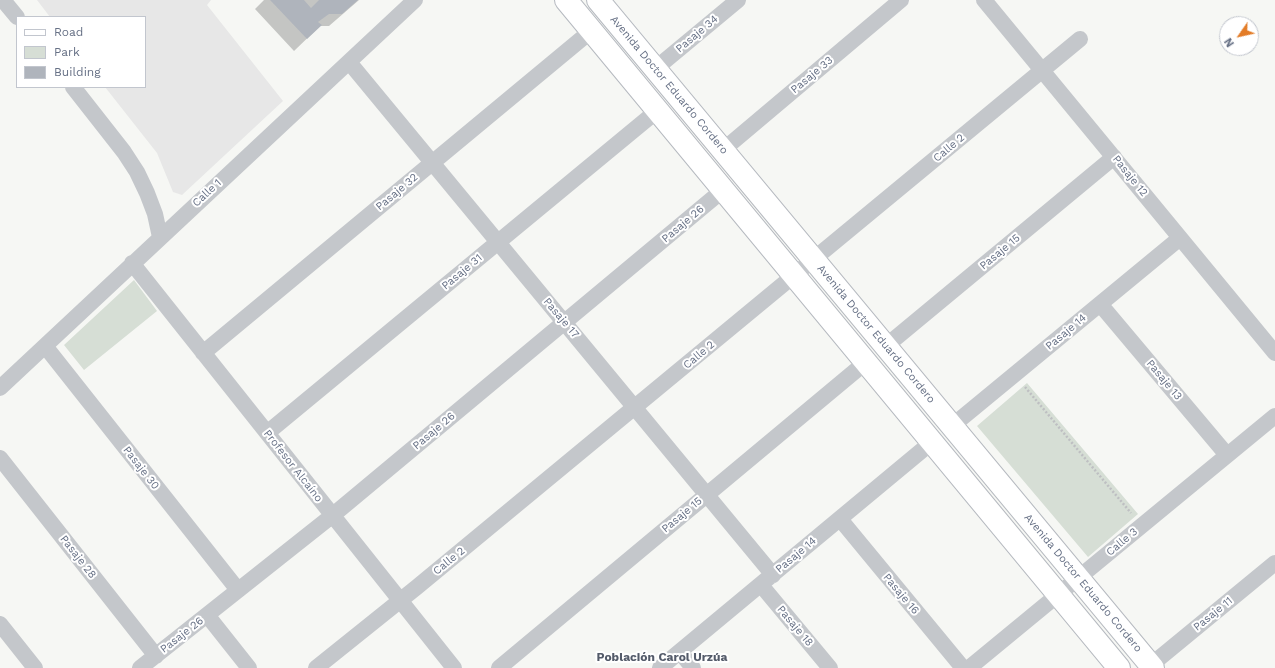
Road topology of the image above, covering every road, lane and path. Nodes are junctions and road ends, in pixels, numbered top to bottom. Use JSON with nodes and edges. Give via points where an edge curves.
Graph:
{"nodes":[{"id":1,"x":4,"y":0,"type":"edge"},
{"id":2,"x":415,"y":0,"type":"edge"},
{"id":3,"x":566,"y":0,"type":"edge"},
{"id":4,"x":598,"y":0,"type":"edge"},
{"id":5,"x":738,"y":0,"type":"edge"},
{"id":6,"x":901,"y":0,"type":"edge"},
{"id":7,"x":984,"y":0,"type":"edge"},
{"id":8,"x":16,"y":16,"type":"edge"},
{"id":9,"x":591,"y":31,"type":"junction"},
{"id":10,"x":1080,"y":40,"type":"dead end"},
{"id":11,"x":349,"y":62,"type":"junction"},
{"id":12,"x":655,"y":69,"type":"junction"},
{"id":13,"x":1043,"y":71,"type":"junction"},
{"id":14,"x":74,"y":88,"type":"edge"},
{"id":15,"x":658,"y":110,"type":"junction"},
{"id":16,"x":723,"y":150,"type":"junction"},
{"id":17,"x":1114,"y":157,"type":"junction"},
{"id":18,"x":432,"y":163,"type":"junction"},
{"id":19,"x":723,"y":190,"type":"junction"},
{"id":20,"x":160,"y":237,"type":"junction"},
{"id":21,"x":1180,"y":238,"type":"junction"},
{"id":22,"x":498,"y":242,"type":"junction"},
{"id":23,"x":814,"y":260,"type":"junction"},
{"id":24,"x":132,"y":263,"type":"junction"},
{"id":25,"x":794,"y":276,"type":"junction"},
{"id":26,"x":1100,"y":304,"type":"junction"},
{"id":27,"x":564,"y":322,"type":"junction"},
{"id":28,"x":45,"y":346,"type":"junction"},
{"id":29,"x":886,"y":346,"type":"junction"},
{"id":30,"x":203,"y":353,"type":"junction"},
{"id":31,"x":1275,"y":353,"type":"edge"},
{"id":32,"x":866,"y":362,"type":"junction"},
{"id":33,"x":1015,"y":374,"type":"junction"},
{"id":34,"x":0,"y":388,"type":"edge"},
{"id":35,"x":635,"y":408,"type":"junction"},
{"id":36,"x":1275,"y":416,"type":"edge"},
{"id":37,"x":952,"y":426,"type":"junction"},
{"id":38,"x":267,"y":433,"type":"junction"},
{"id":39,"x":932,"y":442,"type":"junction"},
{"id":40,"x":1227,"y":455,"type":"junction"},
{"id":41,"x":0,"y":458,"type":"edge"},
{"id":42,"x":707,"y":494,"type":"junction"},
{"id":43,"x":333,"y":515,"type":"junction"},
{"id":44,"x":840,"y":519,"type":"junction"},
{"id":45,"x":1142,"y":526,"type":"junction"},
{"id":46,"x":1275,"y":563,"type":"edge"},
{"id":47,"x":773,"y":574,"type":"junction"},
{"id":48,"x":1078,"y":578,"type":"junction"},
{"id":49,"x":761,"y":585,"type":"junction"},
{"id":50,"x":238,"y":590,"type":"junction"},
{"id":51,"x":1058,"y":595,"type":"junction"},
{"id":52,"x":400,"y":601,"type":"junction"},
{"id":53,"x":208,"y":615,"type":"junction"},
{"id":54,"x":0,"y":624,"type":"edge"},
{"id":55,"x":680,"y":652,"type":"junction"},
{"id":56,"x":156,"y":656,"type":"junction"},
{"id":57,"x":1152,"y":667,"type":"edge"},
{"id":58,"x":35,"y":668,"type":"edge"},
{"id":59,"x":140,"y":668,"type":"edge"},
{"id":60,"x":249,"y":668,"type":"edge"},
{"id":61,"x":316,"y":668,"type":"edge"},
{"id":62,"x":454,"y":668,"type":"edge"},
{"id":63,"x":499,"y":668,"type":"edge"},
{"id":64,"x":660,"y":668,"type":"edge"},
{"id":65,"x":693,"y":668,"type":"edge"},
{"id":66,"x":830,"y":668,"type":"edge"},
{"id":67,"x":963,"y":668,"type":"edge"},
{"id":68,"x":969,"y":668,"type":"edge"},
{"id":69,"x":1119,"y":668,"type":"edge"}],
"edges":[{"from":1,"to":8,"type":"street"},
{"from":2,"to":11,"type":"street","name":"Calle 1"},
{"from":3,"to":9,"type":"street"},
{"from":4,"to":12,"type":"street","name":"Avenida Doctor Eduardo Cordero"},
{"from":5,"to":12,"type":"street","name":"Pasaje 34"},
{"from":6,"to":16,"type":"street","name":"Pasaje 33"},
{"from":7,"to":13,"type":"street","name":"Pasaje 12"},
{"from":9,"to":15,"type":"street"},
{"from":9,"to":18,"type":"street","name":"Pasaje 32"},
{"from":10,"to":13,"type":"street","name":"Calle 2"},
{"from":11,"to":18,"type":"street","name":"Pasaje 17"},
{"from":11,"to":20,"type":"street","name":"Calle 1"},
{"from":12,"to":16,"type":"street","name":"Avenida Doctor Eduardo Cordero"},
{"from":13,"to":17,"type":"street","name":"Pasaje 12"},
{"from":13,"to":23,"type":"street","name":"Calle 2"},
{"from":14,"to":20,"type":"street","via":[[137,172],[155,214]]},
{"from":15,"to":19,"type":"street"},
{"from":15,"to":22,"type":"street","name":"Pasaje 31"},
{"from":16,"to":23,"type":"street","name":"Avenida Doctor Eduardo Cordero"},
{"from":17,"to":21,"type":"street","name":"Pasaje 12"},
{"from":17,"to":29,"type":"street","name":"Pasaje 15"},
{"from":18,"to":22,"type":"street","name":"Pasaje 17"},
{"from":18,"to":30,"type":"street","name":"Pasaje 32"},
{"from":19,"to":25,"type":"street"},
{"from":19,"to":27,"type":"street","name":"Pasaje 26"},
{"from":20,"to":24,"type":"street","name":"Calle 1"},
{"from":21,"to":26,"type":"street","name":"Pasaje 14"},
{"from":21,"to":31,"type":"street","name":"Pasaje 12"},
{"from":22,"to":27,"type":"street","name":"Pasaje 17"},
{"from":22,"to":38,"type":"street","name":"Pasaje 31"},
{"from":23,"to":25,"type":"street","name":"Calle 2"},
{"from":23,"to":29,"type":"street","name":"Avenida Doctor Eduardo Cordero"},
{"from":24,"to":28,"type":"street","name":"Calle 1"},
{"from":24,"to":30,"type":"street","name":"Profesor Alcaíno"},
{"from":25,"to":32,"type":"street"},
{"from":25,"to":35,"type":"street","name":"Calle 2"},
{"from":26,"to":33,"type":"street","name":"Pasaje 14"},
{"from":26,"to":40,"type":"street","name":"Pasaje 13"},
{"from":27,"to":35,"type":"street","name":"Pasaje 17"},
{"from":27,"to":43,"type":"street","name":"Pasaje 26"},
{"from":28,"to":34,"type":"street","name":"Calle 1"},
{"from":28,"to":50,"type":"street","name":"Pasaje 30"},
{"from":29,"to":37,"type":"street","name":"Avenida Doctor Eduardo Cordero"},
{"from":30,"to":38,"type":"street","name":"Profesor Alcaíno"},
{"from":32,"to":39,"type":"street"},
{"from":32,"to":42,"type":"street","name":"Pasaje 15"},
{"from":33,"to":37,"type":"street","name":"Pasaje 14"},
{"from":33,"to":45,"type":"path"},
{"from":35,"to":42,"type":"street","name":"Pasaje 17"},
{"from":35,"to":52,"type":"street","name":"Calle 2"},
{"from":36,"to":40,"type":"street","name":"Calle 3"},
{"from":37,"to":48,"type":"street","name":"Avenida Doctor Eduardo Cordero"},
{"from":38,"to":43,"type":"street","name":"Profesor Alcaíno"},
{"from":39,"to":44,"type":"street","name":"Pasaje 14"},
{"from":39,"to":51,"type":"street"},
{"from":40,"to":45,"type":"street","name":"Calle 3"},
{"from":41,"to":56,"type":"street","name":"Pasaje 28"},
{"from":42,"to":47,"type":"street","name":"Pasaje 17"},
{"from":42,"to":63,"type":"street","name":"Pasaje 15"},
{"from":43,"to":50,"type":"street","name":"Pasaje 26"},
{"from":43,"to":52,"type":"street","name":"Profesor Alcaíno"},
{"from":44,"to":47,"type":"street","name":"Pasaje 14"},
{"from":44,"to":67,"type":"street","name":"Pasaje 16"},
{"from":45,"to":48,"type":"street","name":"Calle 3"},
{"from":46,"to":57,"type":"street","name":"Pasaje 11"},
{"from":47,"to":49,"type":"street","name":"Pasaje 14"},
{"from":48,"to":51,"type":"street","name":"Calle 3"},
{"from":48,"to":57,"type":"street","name":"Avenida Doctor Eduardo Cordero"},
{"from":49,"to":55,"type":"street","name":"Pasaje 14"},
{"from":49,"to":66,"type":"street","name":"Pasaje 18"},
{"from":50,"to":53,"type":"street","name":"Pasaje 26"},
{"from":51,"to":68,"type":"street","name":"Calle 3"},
{"from":51,"to":69,"type":"street"},
{"from":52,"to":61,"type":"street","name":"Calle 2"},
{"from":52,"to":62,"type":"street","name":"Profesor Alcaíno"},
{"from":53,"to":56,"type":"street","name":"Pasaje 26"},
{"from":53,"to":60,"type":"street"},
{"from":54,"to":58,"type":"street"},
{"from":55,"to":64,"type":"street","name":"Pasaje 14"},
{"from":55,"to":65,"type":"street"},
{"from":56,"to":59,"type":"street","name":"Pasaje 26"}]}
